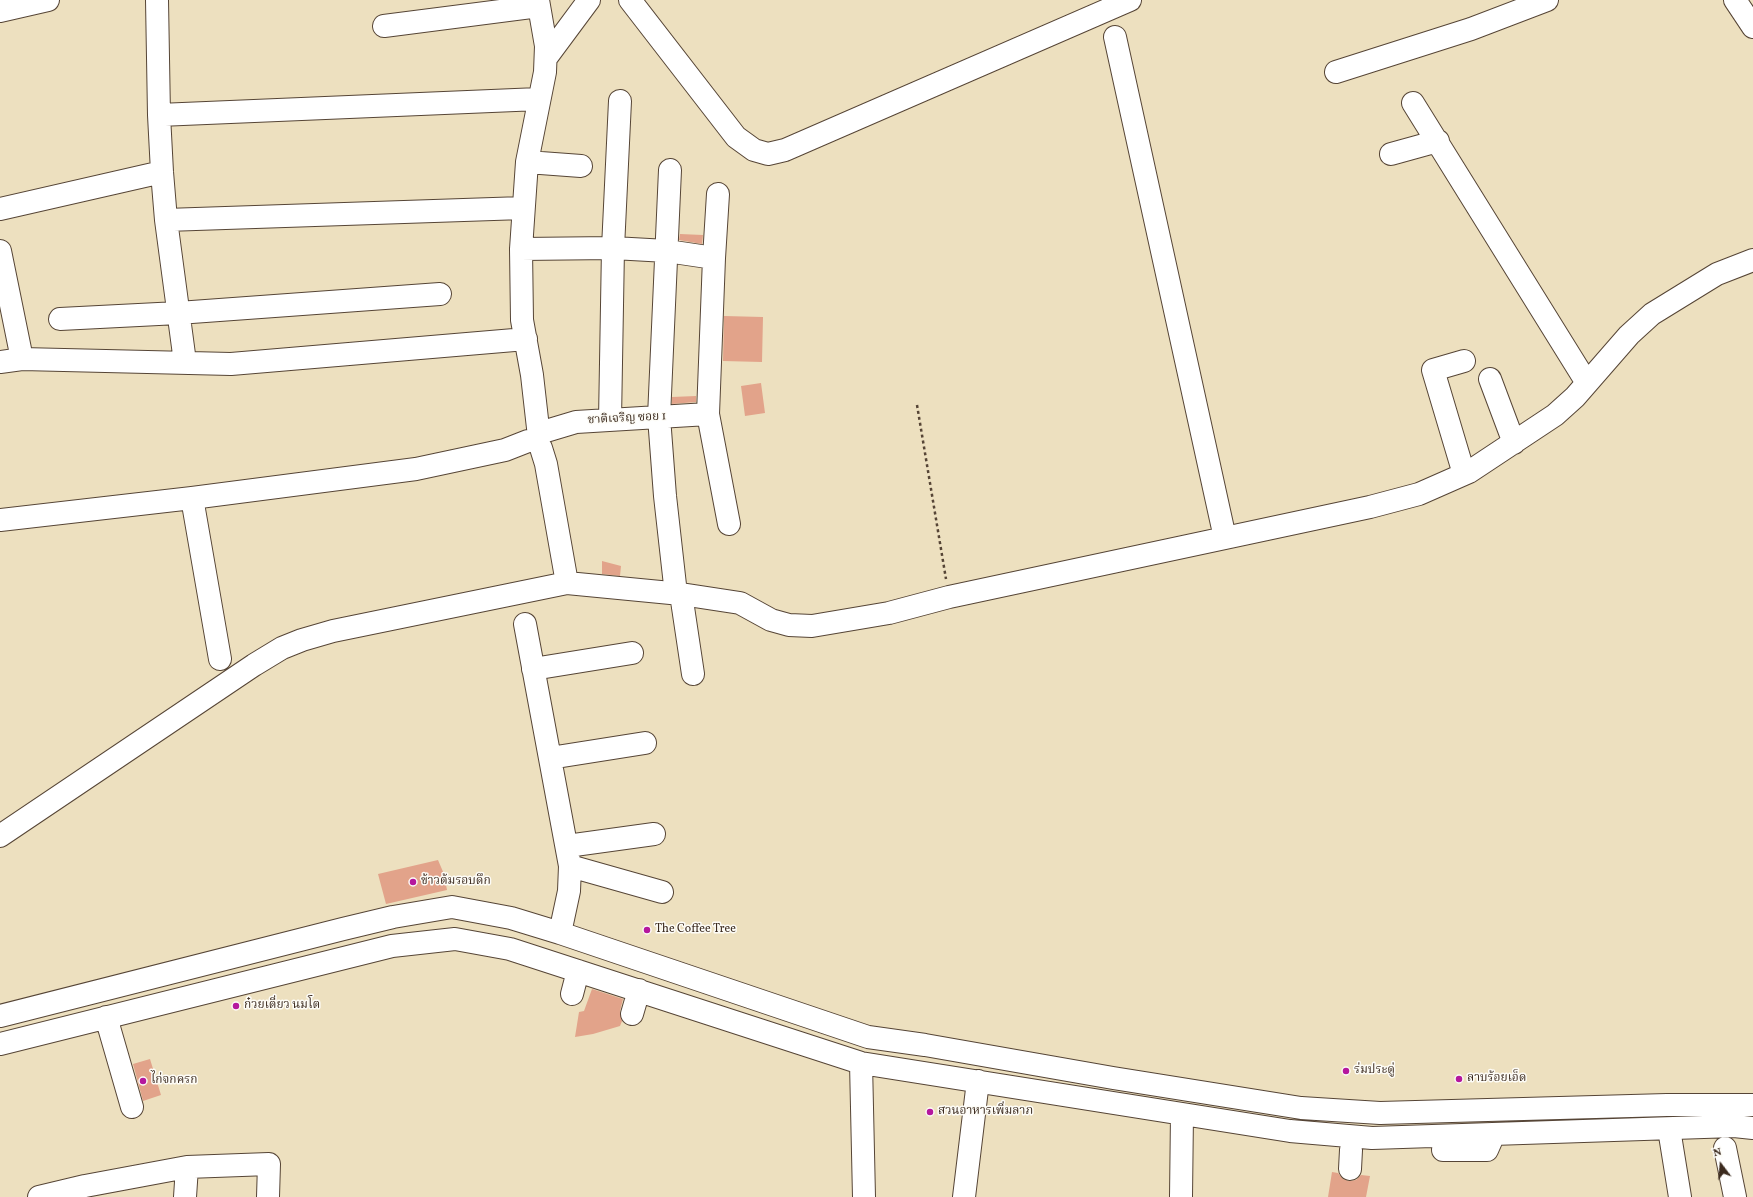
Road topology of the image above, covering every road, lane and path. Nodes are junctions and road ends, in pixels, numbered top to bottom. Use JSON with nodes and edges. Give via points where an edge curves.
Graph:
{"nodes":[{"id":1,"x":48,"y":0,"type":"edge"},
{"id":2,"x":158,"y":0,"type":"edge"},
{"id":3,"x":589,"y":0,"type":"edge"},
{"id":4,"x":630,"y":0,"type":"edge"},
{"id":5,"x":1130,"y":0,"type":"edge"},
{"id":6,"x":1547,"y":0,"type":"edge"},
{"id":7,"x":1735,"y":0,"type":"edge"},
{"id":8,"x":539,"y":3,"type":"edge"},
{"id":9,"x":0,"y":11,"type":"edge"},
{"id":10,"x":384,"y":26,"type":"dead end"},
{"id":11,"x":1753,"y":27,"type":"edge"},
{"id":12,"x":1115,"y":37,"type":"dead end"},
{"id":13,"x":546,"y":58,"type":"junction"},
{"id":14,"x":1336,"y":72,"type":"dead end"},
{"id":15,"x":539,"y":99,"type":"junction"},
{"id":16,"x":620,"y":101,"type":"dead end"},
{"id":17,"x":1413,"y":103,"type":"dead end"},
{"id":18,"x":159,"y":115,"type":"junction"},
{"id":19,"x":1438,"y":141,"type":"junction"},
{"id":20,"x":1391,"y":154,"type":"dead end"},
{"id":21,"x":527,"y":162,"type":"junction"},
{"id":22,"x":581,"y":166,"type":"dead end"},
{"id":23,"x":670,"y":170,"type":"dead end"},
{"id":24,"x":162,"y":172,"type":"junction"},
{"id":25,"x":718,"y":194,"type":"dead end"},
{"id":26,"x":523,"y":208,"type":"junction"},
{"id":27,"x":0,"y":209,"type":"edge"},
{"id":28,"x":166,"y":220,"type":"junction"},
{"id":29,"x":613,"y":248,"type":"junction"},
{"id":30,"x":521,"y":249,"type":"junction"},
{"id":31,"x":0,"y":251,"type":"edge"},
{"id":32,"x":667,"y":252,"type":"junction"},
{"id":33,"x":714,"y":258,"type":"junction"},
{"id":34,"x":1753,"y":260,"type":"edge"},
{"id":35,"x":440,"y":294,"type":"dead end"},
{"id":36,"x":178,"y":313,"type":"junction"},
{"id":37,"x":60,"y":319,"type":"dead end"},
{"id":38,"x":526,"y":339,"type":"junction"},
{"id":39,"x":22,"y":359,"type":"junction"},
{"id":40,"x":1464,"y":361,"type":"dead end"},
{"id":41,"x":0,"y":362,"type":"edge"},
{"id":42,"x":185,"y":362,"type":"junction"},
{"id":43,"x":1490,"y":379,"type":"dead end"},
{"id":44,"x":1587,"y":383,"type":"junction"},
{"id":45,"x":917,"y":405,"type":"dead end"},
{"id":46,"x":708,"y":414,"type":"junction"},
{"id":47,"x":659,"y":417,"type":"junction"},
{"id":48,"x":610,"y":420,"type":"junction"},
{"id":49,"x":538,"y":437,"type":"junction"},
{"id":50,"x":1514,"y":443,"type":"junction"},
{"id":51,"x":1464,"y":474,"type":"junction"},
{"id":52,"x":192,"y":498,"type":"junction"},
{"id":53,"x":0,"y":520,"type":"edge"},
{"id":54,"x":729,"y":524,"type":"dead end"},
{"id":55,"x":1225,"y":538,"type":"junction"},
{"id":56,"x":567,"y":583,"type":"junction"},
{"id":57,"x":679,"y":594,"type":"junction"},
{"id":58,"x":949,"y":597,"type":"junction"},
{"id":59,"x":525,"y":624,"type":"dead end"},
{"id":60,"x":632,"y":653,"type":"dead end"},
{"id":61,"x":220,"y":659,"type":"dead end"},
{"id":62,"x":533,"y":669,"type":"junction"},
{"id":63,"x":692,"y":674,"type":"dead end"},
{"id":64,"x":645,"y":743,"type":"dead end"},
{"id":65,"x":550,"y":758,"type":"junction"},
{"id":66,"x":654,"y":834,"type":"dead end"},
{"id":67,"x":0,"y":836,"type":"edge"},
{"id":68,"x":568,"y":856,"type":"junction"},
{"id":69,"x":662,"y":892,"type":"dead end"},
{"id":70,"x":560,"y":933,"type":"junction"},
{"id":71,"x":578,"y":971,"type":"junction"},
{"id":72,"x":638,"y":990,"type":"junction"},
{"id":73,"x":572,"y":994,"type":"dead end"},
{"id":74,"x":632,"y":1014,"type":"dead end"},
{"id":75,"x":0,"y":1016,"type":"edge"},
{"id":76,"x":106,"y":1017,"type":"junction"},
{"id":77,"x":3,"y":1043,"type":"edge"},
{"id":78,"x":1006,"y":1059,"type":"junction"},
{"id":79,"x":861,"y":1063,"type":"junction"},
{"id":80,"x":978,"y":1081,"type":"junction"},
{"id":81,"x":1001,"y":1085,"type":"junction"},
{"id":82,"x":1753,"y":1105,"type":"edge"},
{"id":83,"x":132,"y":1106,"type":"dead end"},
{"id":84,"x":1182,"y":1114,"type":"junction"},
{"id":85,"x":1669,"y":1128,"type":"junction"},
{"id":86,"x":1753,"y":1128,"type":"edge"},
{"id":87,"x":1494,"y":1134,"type":"junction"},
{"id":88,"x":1332,"y":1135,"type":"junction"},
{"id":89,"x":1725,"y":1148,"type":"dead end"},
{"id":90,"x":186,"y":1167,"type":"junction"},
{"id":91,"x":85,"y":1191,"type":"edge"},
{"id":92,"x":39,"y":1197,"type":"edge"},
{"id":93,"x":185,"y":1197,"type":"edge"},
{"id":94,"x":268,"y":1197,"type":"edge"},
{"id":95,"x":864,"y":1197,"type":"edge"},
{"id":96,"x":964,"y":1197,"type":"edge"},
{"id":97,"x":1181,"y":1197,"type":"edge"},
{"id":98,"x":1680,"y":1197,"type":"edge"},
{"id":99,"x":1736,"y":1197,"type":"edge"}],
"edges":[{"from":1,"to":9,"type":"street"},
{"from":2,"to":18,"type":"street"},
{"from":3,"to":13,"type":"street"},
{"from":4,"to":5,"type":"street","via":[[736,137],[754,150],[768,154],[785,150]]},
{"from":6,"to":14,"type":"street","via":[[1471,29]]},
{"from":7,"to":11,"type":"street"},
{"from":8,"to":10,"type":"street"},
{"from":8,"to":13,"type":"street"},
{"from":12,"to":55,"type":"street"},
{"from":13,"to":15,"type":"street"},
{"from":15,"to":18,"type":"street"},
{"from":15,"to":21,"type":"street"},
{"from":16,"to":29,"type":"street"},
{"from":17,"to":19,"type":"street"},
{"from":18,"to":24,"type":"street"},
{"from":19,"to":20,"type":"street"},
{"from":19,"to":44,"type":"street"},
{"from":21,"to":22,"type":"street"},
{"from":21,"to":26,"type":"street"},
{"from":23,"to":32,"type":"street"},
{"from":24,"to":27,"type":"street"},
{"from":24,"to":28,"type":"street"},
{"from":25,"to":33,"type":"street"},
{"from":26,"to":28,"type":"street"},
{"from":26,"to":30,"type":"street"},
{"from":28,"to":36,"type":"street"},
{"from":29,"to":30,"type":"street"},
{"from":29,"to":32,"type":"street"},
{"from":29,"to":48,"type":"street"},
{"from":30,"to":38,"type":"street","via":[[521,306]]},
{"from":31,"to":39,"type":"street"},
{"from":32,"to":33,"type":"street"},
{"from":32,"to":47,"type":"street"},
{"from":33,"to":46,"type":"street"},
{"from":34,"to":44,"type":"street","via":[[1717,274],[1652,314],[1629,335]]},
{"from":35,"to":36,"type":"street"},
{"from":36,"to":37,"type":"street"},
{"from":36,"to":42,"type":"street"},
{"from":38,"to":42,"type":"street","via":[[231,364]]},
{"from":38,"to":49,"type":"street"},
{"from":39,"to":41,"type":"street"},
{"from":39,"to":42,"type":"street"},
{"from":40,"to":51,"type":"street","via":[[1433,370]]},
{"from":43,"to":50,"type":"street"},
{"from":44,"to":50,"type":"street","via":[[1555,415]]},
{"from":45,"to":58,"type":"path"},
{"from":46,"to":47,"type":"street","name":"ชาติเจริญ ซอย 1"},
{"from":46,"to":54,"type":"street"},
{"from":47,"to":48,"type":"street","name":"ชาติเจริญ ซอย 1"},
{"from":47,"to":57,"type":"street","via":[[665,496]]},
{"from":48,"to":49,"type":"street","name":"ชาติเจริญ ซอย 1","via":[[576,422]]},
{"from":49,"to":52,"type":"street","name":"ชาติเจริญ ซอย 1","via":[[505,450],[416,469]]},
{"from":49,"to":56,"type":"street","via":[[546,464]]},
{"from":50,"to":51,"type":"street"},
{"from":51,"to":55,"type":"street","via":[[1419,494]]},
{"from":52,"to":53,"type":"street","name":"ชาติเจริญ ซอย 1"},
{"from":52,"to":61,"type":"street"},
{"from":55,"to":58,"type":"street"},
{"from":56,"to":57,"type":"street"},
{"from":56,"to":67,"type":"street","via":[[333,631],[282,648]]},
{"from":57,"to":58,"type":"street","via":[[740,603],[771,620],[789,625],[812,626],[889,613]]},
{"from":57,"to":63,"type":"street"},
{"from":59,"to":62,"type":"street"},
{"from":60,"to":62,"type":"street"},
{"from":62,"to":65,"type":"street"},
{"from":64,"to":65,"type":"street"},
{"from":65,"to":68,"type":"street"},
{"from":66,"to":68,"type":"street"},
{"from":68,"to":69,"type":"street"},
{"from":68,"to":70,"type":"street","via":[[569,891]]},
{"from":70,"to":75,"type":"street","via":[[511,918],[452,907],[343,928]]},
{"from":70,"to":78,"type":"street","via":[[868,1037]]},
{"from":71,"to":72,"type":"street"},
{"from":71,"to":73,"type":"street"},
{"from":71,"to":76,"type":"street","via":[[510,949],[455,939],[392,946]]},
{"from":72,"to":74,"type":"street"},
{"from":72,"to":79,"type":"street"},
{"from":75,"to":77,"type":"street"},
{"from":76,"to":77,"type":"street"},
{"from":76,"to":83,"type":"street"},
{"from":78,"to":81,"type":"street"},
{"from":78,"to":82,"type":"street","via":[[1302,1108],[1380,1113]]},
{"from":79,"to":80,"type":"street"},
{"from":79,"to":95,"type":"street"},
{"from":80,"to":81,"type":"street"},
{"from":80,"to":96,"type":"street"},
{"from":81,"to":84,"type":"street"},
{"from":84,"to":88,"type":"street","via":[[1290,1132]]},
{"from":84,"to":97,"type":"street"},
{"from":85,"to":86,"type":"street"},
{"from":85,"to":87,"type":"street"},
{"from":85,"to":98,"type":"street"},
{"from":87,"to":88,"type":"street","via":[[1372,1138]]},
{"from":87,"to":88,"type":"street","via":[[1487,1150],[1351,1159],[1331,1150]]},
{"from":89,"to":99,"type":"street"},
{"from":90,"to":91,"type":"street"},
{"from":90,"to":93,"type":"street"},
{"from":90,"to":94,"type":"street","via":[[269,1164]]},
{"from":91,"to":92,"type":"street"}]}
